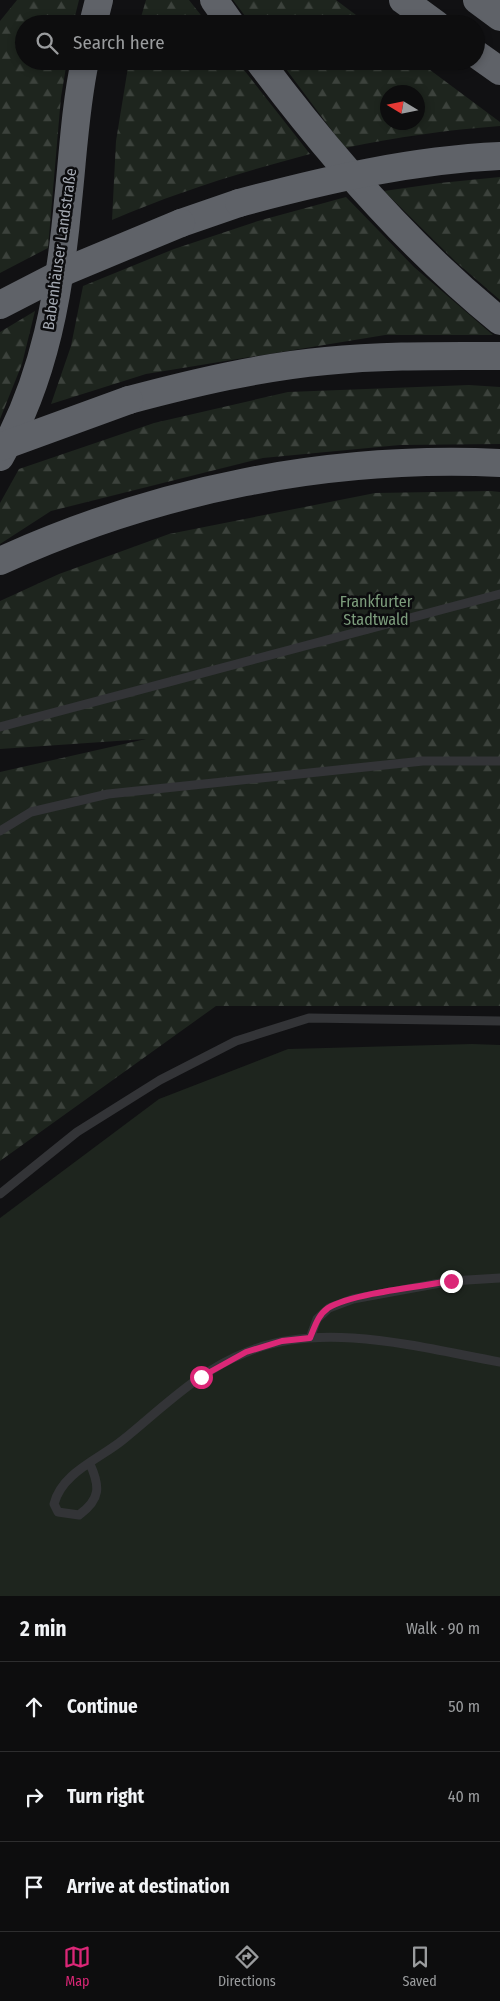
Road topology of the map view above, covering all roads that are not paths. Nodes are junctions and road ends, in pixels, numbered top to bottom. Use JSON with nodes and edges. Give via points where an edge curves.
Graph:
{"nodes":[{"id":1,"x":99,"y":0,"type":"edge"},
{"id":2,"x":214,"y":0,"type":"edge"},
{"id":3,"x":403,"y":0,"type":"edge"},
{"id":4,"x":476,"y":0,"type":"edge"},
{"id":5,"x":95,"y":15,"type":"edge"},
{"id":6,"x":225,"y":15,"type":"edge"},
{"id":7,"x":424,"y":15,"type":"edge"},
{"id":8,"x":500,"y":17,"type":"edge"},
{"id":9,"x":485,"y":60,"type":"edge"},
{"id":10,"x":83,"y":70,"type":"edge"},
{"id":11,"x":266,"y":70,"type":"edge"},
{"id":12,"x":500,"y":71,"type":"edge"},
{"id":13,"x":500,"y":156,"type":"edge"},
{"id":14,"x":0,"y":305,"type":"edge"},
{"id":15,"x":500,"y":321,"type":"edge"},
{"id":16,"x":500,"y":356,"type":"edge"},
{"id":17,"x":0,"y":447,"type":"edge"},
{"id":18,"x":0,"y":458,"type":"edge"},
{"id":19,"x":500,"y":463,"type":"edge"},
{"id":20,"x":0,"y":561,"type":"edge"},
{"id":21,"x":500,"y":594,"type":"edge"},
{"id":22,"x":0,"y":727,"type":"edge"},
{"id":23,"x":500,"y":761,"type":"edge"},
{"id":24,"x":0,"y":831,"type":"edge"},
{"id":25,"x":500,"y":1021,"type":"edge"},
{"id":26,"x":0,"y":1194,"type":"edge"},
{"id":27,"x":500,"y":1278,"type":"edge"},
{"id":28,"x":310,"y":1338,"type":"junction"},
{"id":29,"x":500,"y":1362,"type":"edge"},
{"id":30,"x":90,"y":1464,"type":"junction"}],
"edges":[{"from":1,"to":5,"type":"highway"},
{"from":2,"to":6,"type":"highway"},
{"from":3,"to":7,"type":"highway"},
{"from":4,"to":8,"type":"highway"},
{"from":9,"to":12,"type":"highway"},
{"from":10,"to":18,"type":"highway","name":"Babenhäuser Landstraße","via":[[56,301],[36,380]]},
{"from":11,"to":15,"type":"highway","via":[[386,215],[435,264]]},
{"from":13,"to":14,"type":"highway","bridge":true,"via":[[336,178],[239,203],[68,270]]},
{"from":16,"to":17,"type":"highway","bridge":true,"via":[[326,361],[272,368],[129,400]]},
{"from":19,"to":20,"type":"highway","via":[[394,463],[261,479],[149,504],[60,535]]},
{"from":21,"to":22,"type":"lane"},
{"from":23,"to":24,"type":"lane","via":[[423,762],[108,794],[31,812]]},
{"from":25,"to":26,"type":"lane","via":[[309,1018],[236,1041],[160,1080],[77,1132]]},
{"from":27,"to":28,"type":"lane","via":[[451,1281],[353,1299],[329,1308],[317,1319]]},
{"from":28,"to":29,"type":"lane","via":[[345,1338],[405,1345]]},
{"from":28,"to":30,"type":"lane","via":[[282,1341],[246,1352],[201,1377]]},
{"from":30,"to":30,"type":"lane","via":[[57,1490],[54,1504],[58,1512],[79,1514],[88,1508],[97,1494],[98,1481]]}]}
